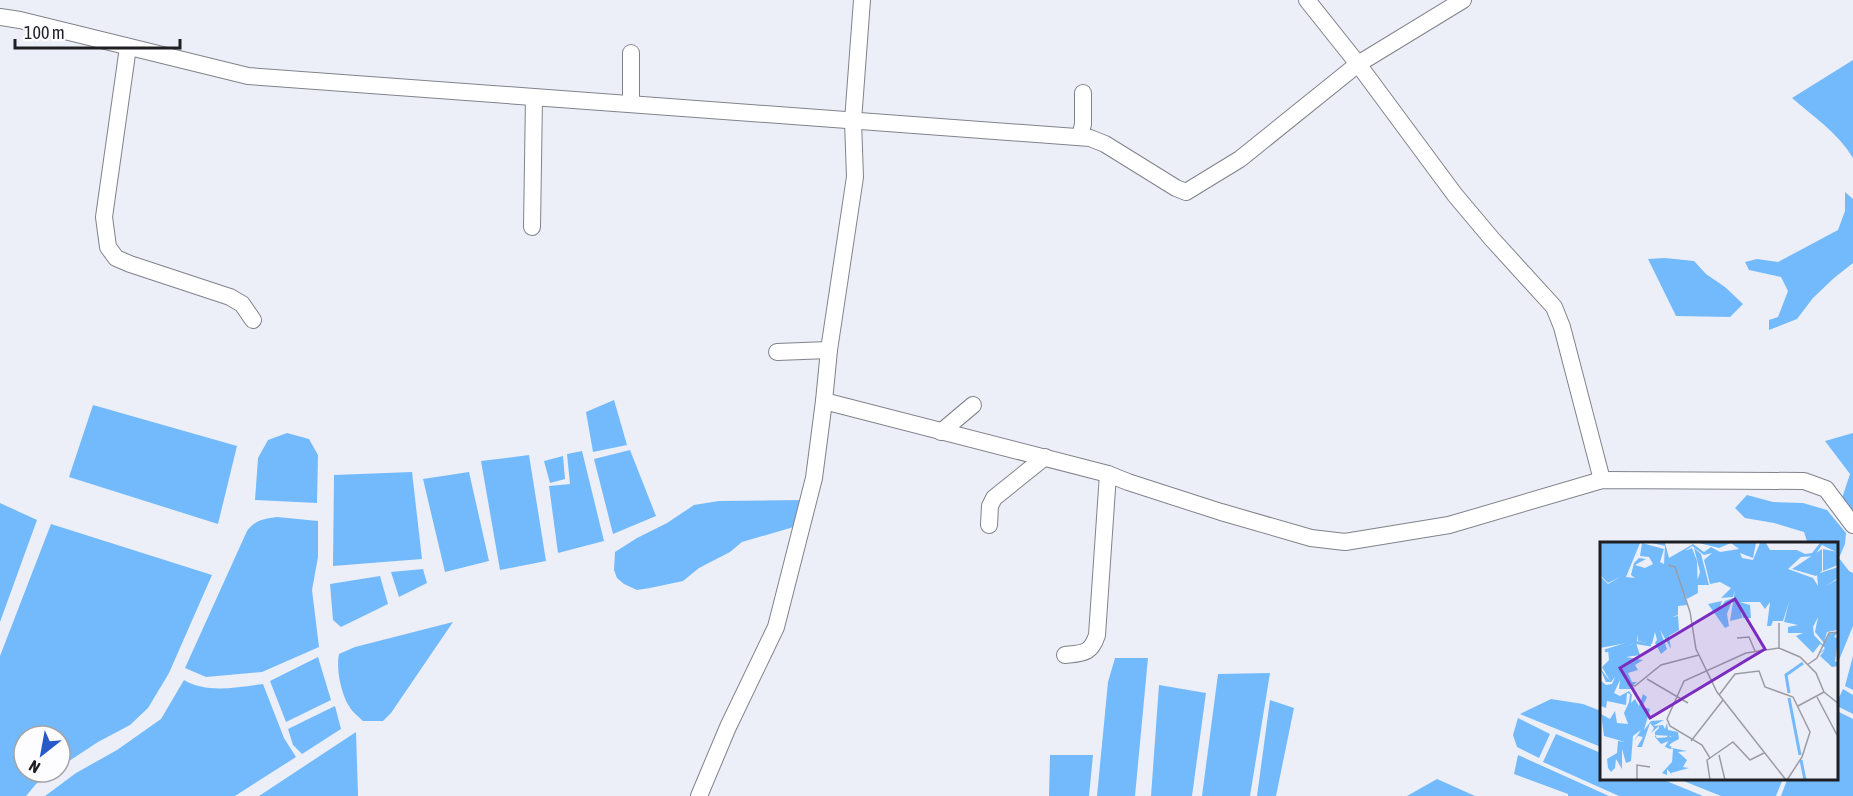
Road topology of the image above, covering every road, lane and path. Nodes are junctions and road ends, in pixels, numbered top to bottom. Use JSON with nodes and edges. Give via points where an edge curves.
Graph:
{"nodes":[{"id":1,"x":862,"y":0,"type":"edge"},
{"id":2,"x":1307,"y":0,"type":"edge"},
{"id":3,"x":1463,"y":0,"type":"edge"},
{"id":4,"x":0,"y":17,"type":"edge"},
{"id":5,"x":128,"y":47,"type":"junction"},
{"id":6,"x":631,"y":53,"type":"dead end"},
{"id":7,"x":1358,"y":64,"type":"junction"},
{"id":8,"x":1083,"y":93,"type":"dead end"},
{"id":9,"x":534,"y":97,"type":"junction"},
{"id":10,"x":631,"y":104,"type":"junction"},
{"id":11,"x":854,"y":121,"type":"junction"},
{"id":12,"x":1080,"y":137,"type":"junction"},
{"id":13,"x":532,"y":226,"type":"dead end"},
{"id":14,"x":253,"y":320,"type":"dead end"},
{"id":15,"x":829,"y":350,"type":"junction"},
{"id":16,"x":777,"y":352,"type":"dead end"},
{"id":17,"x":824,"y":401,"type":"junction"},
{"id":18,"x":973,"y":405,"type":"dead end"},
{"id":19,"x":941,"y":432,"type":"junction"},
{"id":20,"x":1045,"y":457,"type":"junction"},
{"id":21,"x":1108,"y":474,"type":"junction"},
{"id":22,"x":1602,"y":480,"type":"junction"},
{"id":23,"x":989,"y":525,"type":"dead end"},
{"id":24,"x":1853,"y":525,"type":"edge"},
{"id":25,"x":1065,"y":656,"type":"dead end"},
{"id":26,"x":699,"y":796,"type":"edge"}],
"edges":[{"from":1,"to":11,"type":"street"},
{"from":2,"to":7,"type":"street"},
{"from":3,"to":7,"type":"street"},
{"from":4,"to":5,"type":"street"},
{"from":5,"to":9,"type":"street","via":[[248,76]]},
{"from":5,"to":14,"type":"street","via":[[104,217],[108,247],[123,261],[230,297],[242,304]]},
{"from":6,"to":10,"type":"street"},
{"from":7,"to":12,"type":"street","via":[[1240,159],[1186,192],[1098,140]]},
{"from":7,"to":22,"type":"street","via":[[1455,195],[1554,307]]},
{"from":8,"to":12,"type":"street"},
{"from":9,"to":10,"type":"street"},
{"from":9,"to":13,"type":"street"},
{"from":10,"to":11,"type":"street"},
{"from":11,"to":12,"type":"street"},
{"from":11,"to":15,"type":"street","via":[[855,177]]},
{"from":15,"to":16,"type":"street"},
{"from":15,"to":17,"type":"street"},
{"from":17,"to":19,"type":"street"},
{"from":17,"to":26,"type":"street","via":[[814,478],[776,627]]},
{"from":18,"to":19,"type":"street"},
{"from":19,"to":20,"type":"street"},
{"from":20,"to":21,"type":"street"},
{"from":20,"to":23,"type":"street","via":[[994,498]]},
{"from":21,"to":22,"type":"street","via":[[1311,538],[1345,542],[1449,525]]},
{"from":21,"to":25,"type":"street","via":[[1097,635],[1089,650]]},
{"from":22,"to":24,"type":"street","via":[[1804,481],[1826,489]]}]}
